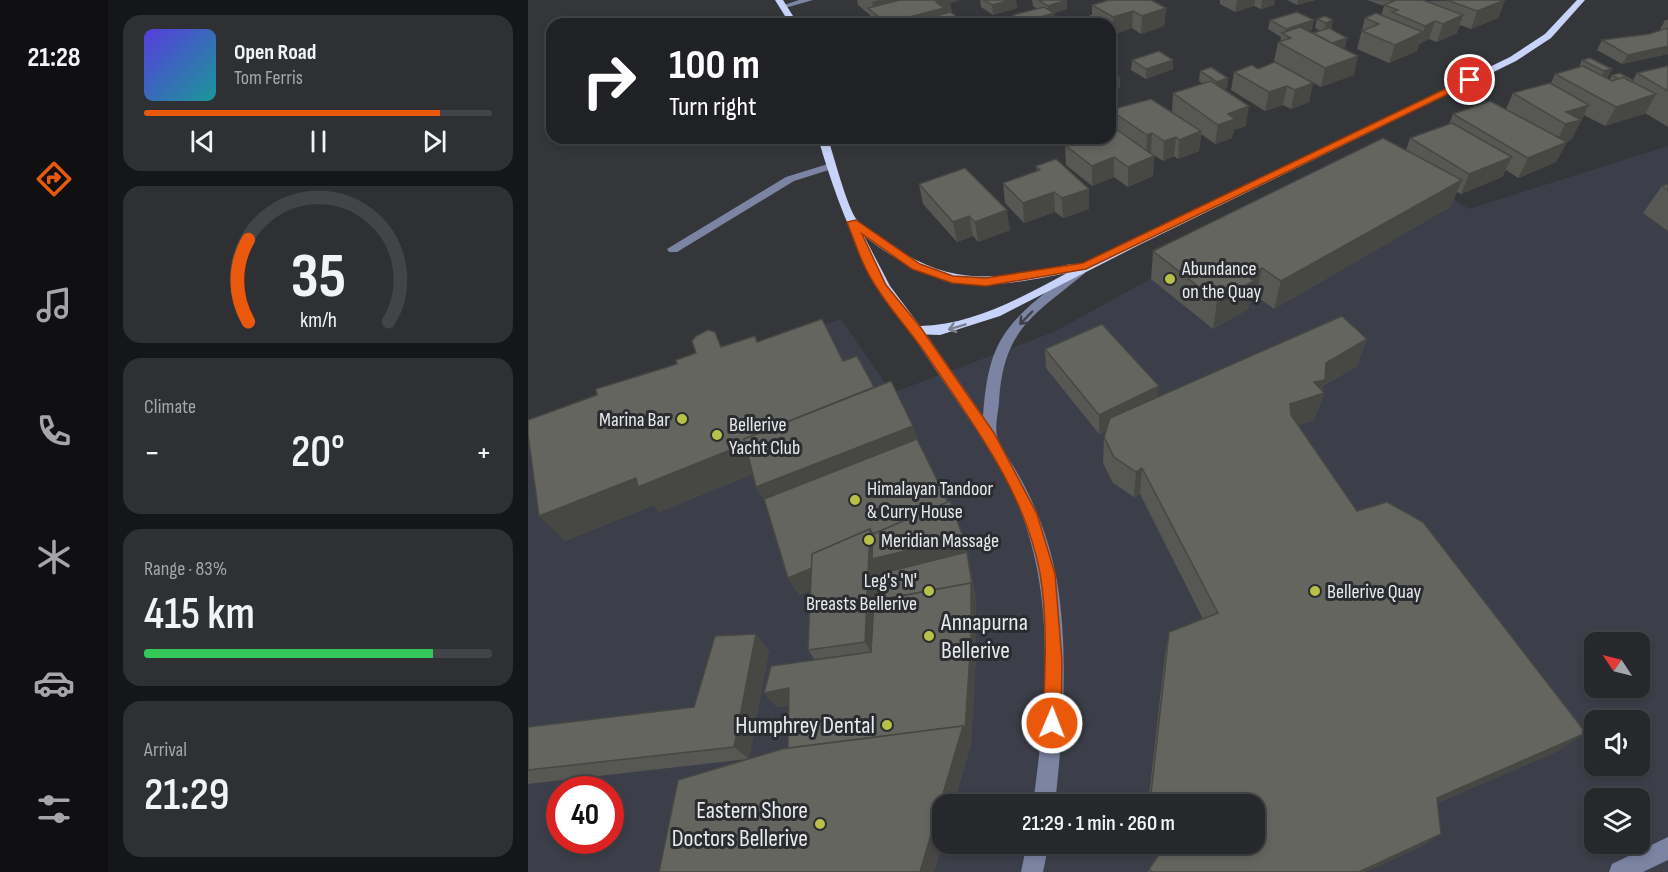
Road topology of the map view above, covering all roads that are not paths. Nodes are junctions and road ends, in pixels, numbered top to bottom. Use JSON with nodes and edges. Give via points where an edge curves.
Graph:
{"nodes":[{"id":1,"x":810,"y":0,"type":"edge"},
{"id":2,"x":1148,"y":0,"type":"edge"},
{"id":3,"x":1581,"y":0,"type":"edge"},
{"id":4,"x":782,"y":3,"type":"edge"},
{"id":5,"x":791,"y":18,"type":"edge"},
{"id":6,"x":1088,"y":18,"type":"edge"},
{"id":7,"x":825,"y":144,"type":"edge"},
{"id":8,"x":831,"y":165,"type":"junction"},
{"id":9,"x":852,"y":222,"type":"junction"},
{"id":10,"x":673,"y":249,"type":"dead end"},
{"id":11,"x":1086,"y":266,"type":"junction"},
{"id":12,"x":917,"y":331,"type":"junction"},
{"id":13,"x":989,"y":437,"type":"junction"},
{"id":14,"x":1045,"y":794,"type":"edge"},
{"id":15,"x":1668,"y":848,"type":"edge"},
{"id":16,"x":1036,"y":854,"type":"edge"},
{"id":17,"x":1032,"y":872,"type":"edge"},
{"id":18,"x":1620,"y":872,"type":"edge"}],
"edges":[{"from":1,"to":4,"type":"street"},
{"from":2,"to":6,"type":"street"},
{"from":3,"to":11,"type":"main road","via":[[1548,36],[1513,59]]},
{"from":4,"to":5,"type":"main road"},
{"from":7,"to":8,"type":"main road"},
{"from":8,"to":9,"type":"main road"},
{"from":8,"to":10,"type":"street","via":[[790,179]]},
{"from":9,"to":11,"type":"main road","via":[[916,266],[952,279],[986,282]]},
{"from":9,"to":12,"type":"main road","via":[[882,287]]},
{"from":11,"to":12,"type":"main road","one_way":true,"via":[[974,321],[946,330]]},
{"from":11,"to":13,"type":"street","one_way":true,"via":[[1029,315],[1004,345],[996,368]]},
{"from":12,"to":13,"type":"street"},
{"from":13,"to":14,"type":"street","via":[[1030,514],[1048,574],[1054,661],[1052,743]]},
{"from":15,"to":18,"type":"street"},
{"from":16,"to":17,"type":"street"}]}
